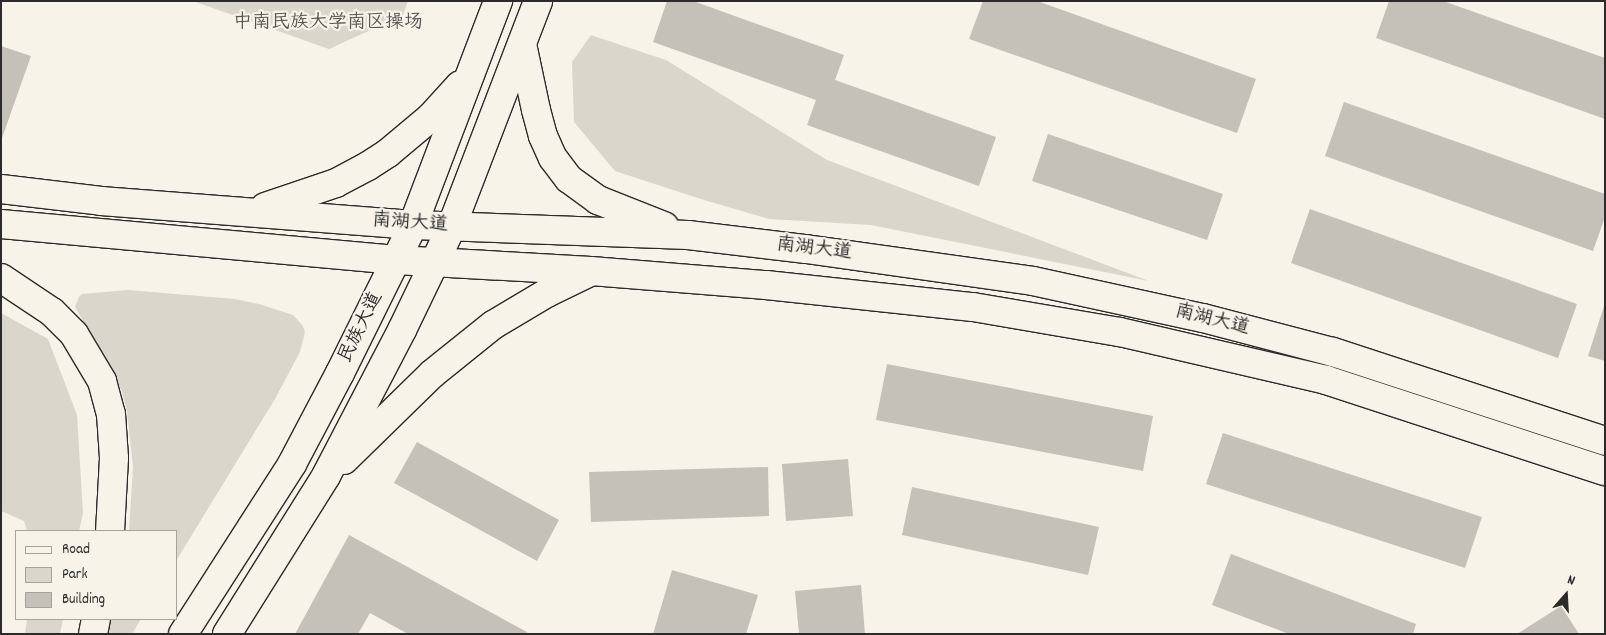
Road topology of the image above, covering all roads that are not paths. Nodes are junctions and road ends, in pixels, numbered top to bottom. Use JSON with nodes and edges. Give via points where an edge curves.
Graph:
{"nodes":[{"id":1,"x":498,"y":1,"type":"edge"},
{"id":2,"x":538,"y":1,"type":"edge"},
{"id":3,"x":522,"y":44,"type":"junction"},
{"id":4,"x":470,"y":74,"type":"junction"},
{"id":5,"x":1,"y":189,"type":"edge"},
{"id":6,"x":249,"y":212,"type":"junction"},
{"id":7,"x":1,"y":224,"type":"edge"},
{"id":8,"x":413,"y":225,"type":"junction"},
{"id":9,"x":452,"y":228,"type":"junction"},
{"id":10,"x":688,"y":235,"type":"junction"},
{"id":11,"x":396,"y":260,"type":"junction"},
{"id":12,"x":436,"y":262,"type":"junction"},
{"id":13,"x":591,"y":271,"type":"junction"},
{"id":14,"x":1,"y":278,"type":"edge"},
{"id":15,"x":1605,"y":441,"type":"edge"},
{"id":16,"x":1605,"y":471,"type":"edge"},
{"id":17,"x":326,"y":476,"type":"junction"},
{"id":18,"x":110,"y":530,"type":"edge"},
{"id":19,"x":96,"y":620,"type":"edge"},
{"id":20,"x":93,"y":634,"type":"edge"},
{"id":21,"x":183,"y":634,"type":"edge"},
{"id":22,"x":227,"y":634,"type":"edge"}],
"edges":[{"from":1,"to":4,"type":"main road","name":"民族大道"},
{"from":2,"to":3,"type":"main road","name":"民族大道"},
{"from":3,"to":9,"type":"main road","name":"民族大道"},
{"from":3,"to":10,"type":"main road","via":[[543,136],[553,158],[569,179],[598,200]]},
{"from":4,"to":6,"type":"main road","via":[[432,117],[368,166],[329,186]]},
{"from":4,"to":8,"type":"main road","name":"民族大道"},
{"from":5,"to":6,"type":"main road","name":"南湖大道","via":[[101,201]]},
{"from":6,"to":8,"type":"main road","name":"南湖大道"},
{"from":7,"to":11,"type":"main road","name":"南湖大道"},
{"from":8,"to":9,"type":"main road","name":"南湖大道"},
{"from":8,"to":11,"type":"main road","name":"民族大道"},
{"from":9,"to":10,"type":"main road","name":"南湖大道"},
{"from":9,"to":12,"type":"main road","name":"民族大道"},
{"from":10,"to":15,"type":"main road","name":"南湖大道","via":[[806,248],[1034,281],[1203,318],[1333,352]]},
{"from":11,"to":12,"type":"main road","name":"南湖大道"},
{"from":11,"to":21,"type":"main road","name":"民族大道","via":[[292,464]]},
{"from":12,"to":13,"type":"main road","name":"南湖大道"},
{"from":12,"to":17,"type":"main road","name":"民族大道"},
{"from":13,"to":16,"type":"main road","name":"南湖大道","via":[[973,307],[1120,332],[1326,380]]},
{"from":13,"to":17,"type":"main road","via":[[546,293],[486,330],[432,374]]},
{"from":14,"to":18,"type":"main road","via":[[52,312],[74,334],[102,382],[111,414],[114,458]]},
{"from":17,"to":22,"type":"main road","name":"民族大道"},
{"from":19,"to":20,"type":"main road"}]}
